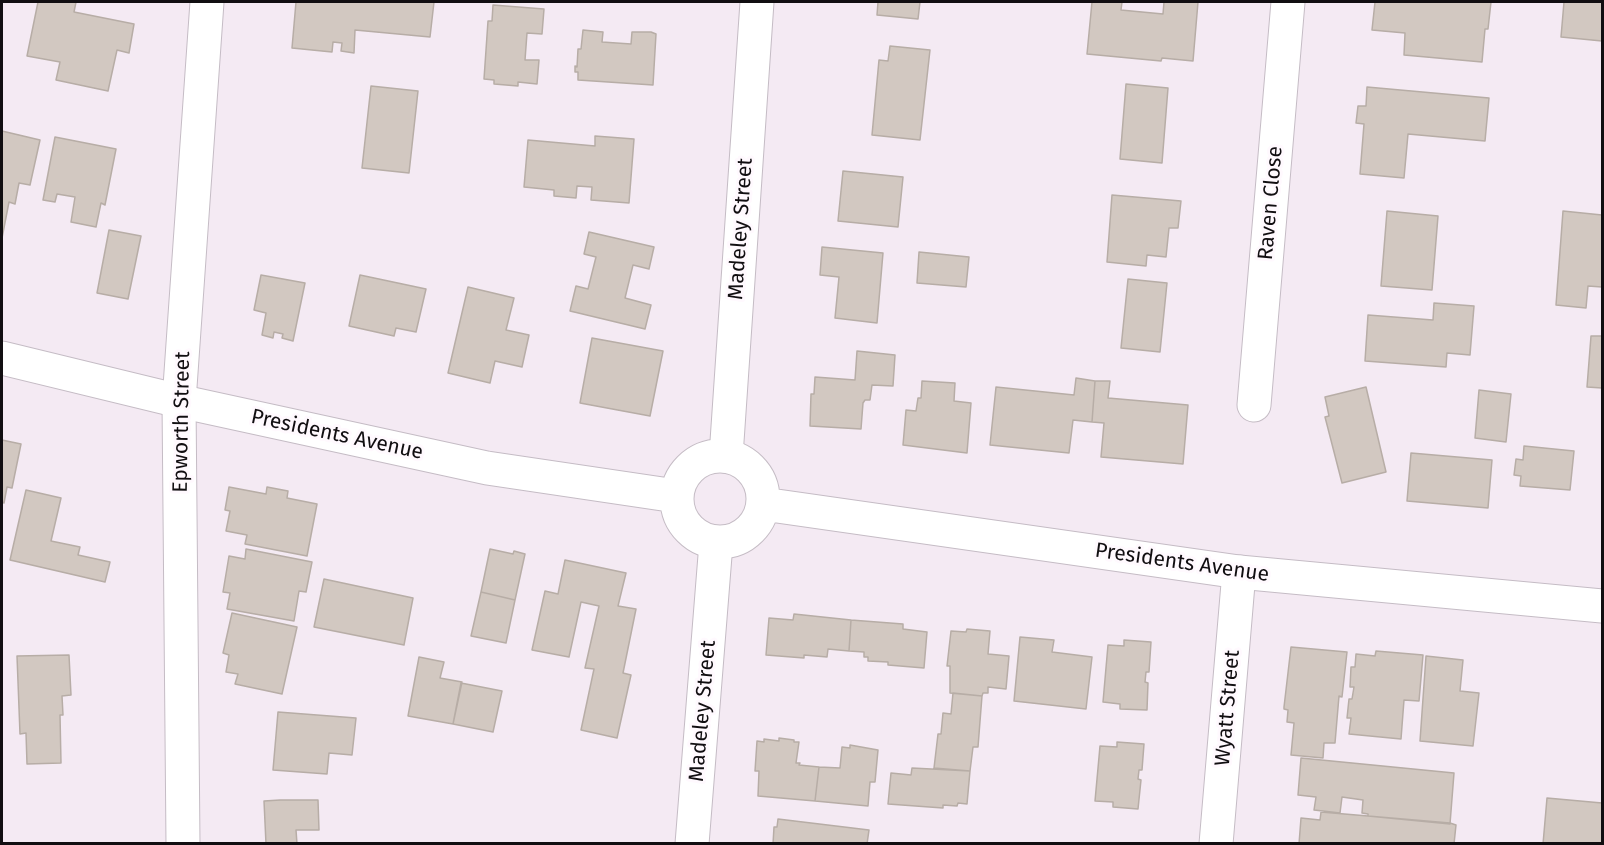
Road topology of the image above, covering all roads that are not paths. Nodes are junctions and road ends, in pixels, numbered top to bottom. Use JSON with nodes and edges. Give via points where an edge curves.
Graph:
{"nodes":[{"id":1,"x":207,"y":2,"type":"edge"},
{"id":2,"x":757,"y":2,"type":"edge"},
{"id":3,"x":1288,"y":2,"type":"edge"},
{"id":4,"x":2,"y":358,"type":"edge"},
{"id":5,"x":179,"y":401,"type":"junction"},
{"id":6,"x":1254,"y":405,"type":"dead end"},
{"id":7,"x":726,"y":456,"type":"junction"},
{"id":8,"x":676,"y":496,"type":"junction"},
{"id":9,"x":763,"y":504,"type":"junction"},
{"id":10,"x":716,"y":543,"type":"junction"},
{"id":11,"x":1239,"y":572,"type":"junction"},
{"id":12,"x":1602,"y":606,"type":"edge"},
{"id":13,"x":183,"y":843,"type":"edge"},
{"id":14,"x":692,"y":843,"type":"edge"},
{"id":15,"x":1216,"y":843,"type":"edge"}],
"edges":[{"from":1,"to":5,"type":"street","name":"Epworth Street"},
{"from":2,"to":7,"type":"street","name":"Madeley Street"},
{"from":3,"to":6,"type":"street","name":"Raven Close"},
{"from":4,"to":5,"type":"street","name":"Presidents Avenue"},
{"from":5,"to":8,"type":"street","name":"Presidents Avenue","via":[[487,468]]},
{"from":5,"to":13,"type":"street","name":"Epworth Street"},
{"from":7,"to":8,"type":"street","via":[[708,456],[692,465],[681,478]]},
{"from":7,"to":9,"type":"street","via":[[742,461],[754,472],[762,487]]},
{"from":8,"to":10,"type":"street","via":[[686,528],[699,538]]},
{"from":9,"to":10,"type":"street","via":[[758,520],[747,533],[732,541]]},
{"from":9,"to":11,"type":"street","name":"Presidents Avenue"},
{"from":10,"to":14,"type":"street","name":"Madeley Street"},
{"from":11,"to":12,"type":"street","name":"Presidents Avenue"},
{"from":11,"to":15,"type":"street","name":"Wyatt Street"}]}
